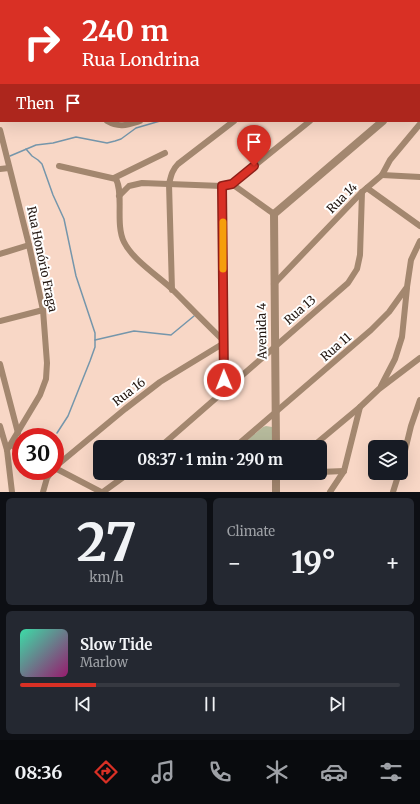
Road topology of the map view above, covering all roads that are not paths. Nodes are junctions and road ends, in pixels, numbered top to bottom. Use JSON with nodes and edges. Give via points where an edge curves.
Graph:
{"nodes":[{"id":1,"x":108,"y":122,"type":"edge"},
{"id":2,"x":137,"y":122,"type":"edge"},
{"id":3,"x":233,"y":122,"type":"edge"},
{"id":4,"x":309,"y":122,"type":"edge"},
{"id":5,"x":382,"y":122,"type":"edge"},
{"id":6,"x":420,"y":123,"type":"edge"},
{"id":7,"x":0,"y":130,"type":"edge"},
{"id":8,"x":165,"y":153,"type":"dead end"},
{"id":9,"x":59,"y":166,"type":"dead end"},
{"id":10,"x":9,"y":168,"type":"junction"},
{"id":11,"x":0,"y":169,"type":"edge"},
{"id":12,"x":382,"y":175,"type":"junction"},
{"id":13,"x":420,"y":177,"type":"edge"},
{"id":14,"x":116,"y":180,"type":"junction"},
{"id":15,"x":169,"y":184,"type":"junction"},
{"id":16,"x":232,"y":184,"type":"junction"},
{"id":17,"x":222,"y":186,"type":"junction"},
{"id":18,"x":367,"y":188,"type":"junction"},
{"id":19,"x":362,"y":192,"type":"junction"},
{"id":20,"x":119,"y":196,"type":"junction"},
{"id":21,"x":274,"y":214,"type":"junction"},
{"id":22,"x":420,"y":226,"type":"edge"},
{"id":23,"x":420,"y":241,"type":"edge"},
{"id":24,"x":29,"y":245,"type":"junction"},
{"id":25,"x":0,"y":254,"type":"edge"},
{"id":26,"x":274,"y":284,"type":"junction"},
{"id":27,"x":407,"y":287,"type":"junction"},
{"id":28,"x":172,"y":290,"type":"junction"},
{"id":29,"x":43,"y":310,"type":"junction"},
{"id":30,"x":0,"y":321,"type":"edge"},
{"id":31,"x":224,"y":342,"type":"junction"},
{"id":32,"x":275,"y":347,"type":"junction"},
{"id":33,"x":420,"y":358,"type":"edge"},
{"id":34,"x":0,"y":364,"type":"edge"},
{"id":35,"x":379,"y":389,"type":"junction"},
{"id":36,"x":224,"y":392,"type":"junction"},
{"id":37,"x":420,"y":400,"type":"edge"},
{"id":38,"x":360,"y":406,"type":"junction"},
{"id":39,"x":276,"y":413,"type":"junction"},
{"id":40,"x":0,"y":426,"type":"edge"},
{"id":41,"x":17,"y":428,"type":"edge"},
{"id":42,"x":21,"y":428,"type":"edge"},
{"id":43,"x":168,"y":440,"type":"edge"},
{"id":44,"x":243,"y":440,"type":"edge"},
{"id":45,"x":276,"y":440,"type":"edge"},
{"id":46,"x":320,"y":440,"type":"edge"},
{"id":47,"x":408,"y":440,"type":"edge"},
{"id":48,"x":12,"y":443,"type":"edge"},
{"id":49,"x":9,"y":448,"type":"junction"},
{"id":50,"x":12,"y":449,"type":"edge"},
{"id":51,"x":64,"y":460,"type":"edge"},
{"id":52,"x":344,"y":471,"type":"junction"},
{"id":53,"x":327,"y":472,"type":"edge"},
{"id":54,"x":64,"y":473,"type":"edge"},
{"id":55,"x":46,"y":480,"type":"edge"},
{"id":56,"x":119,"y":480,"type":"edge"},
{"id":57,"x":277,"y":480,"type":"edge"},
{"id":58,"x":397,"y":480,"type":"edge"},
{"id":59,"x":12,"y":492,"type":"edge"},
{"id":60,"x":43,"y":492,"type":"edge"},
{"id":61,"x":102,"y":492,"type":"edge"},
{"id":62,"x":276,"y":492,"type":"edge"},
{"id":63,"x":330,"y":492,"type":"edge"},
{"id":64,"x":393,"y":492,"type":"edge"}],
"edges":[{"from":1,"to":2,"type":"street","via":[[119,126]]},
{"from":3,"to":15,"type":"street","via":[[178,164],[173,169]]},
{"from":4,"to":16,"type":"street"},
{"from":5,"to":21,"type":"street"},
{"from":6,"to":12,"type":"street","name":"Rua 14","via":[[390,160]]},
{"from":7,"to":10,"type":"street","name":"Rua Honório Fraga"},
{"from":8,"to":14,"type":"street"},
{"from":9,"to":14,"type":"street"},
{"from":10,"to":11,"type":"street"},
{"from":10,"to":24,"type":"street","name":"Rua Honório Fraga"},
{"from":12,"to":13,"type":"street"},
{"from":12,"to":18,"type":"street","name":"Rua 14"},
{"from":14,"to":20,"type":"street"},
{"from":15,"to":17,"type":"street"},
{"from":15,"to":20,"type":"street","via":[[134,184]]},
{"from":15,"to":28,"type":"street"},
{"from":16,"to":17,"type":"street"},
{"from":16,"to":21,"type":"street"},
{"from":17,"to":31,"type":"street"},
{"from":18,"to":19,"type":"street","name":"Rua 14"},
{"from":18,"to":22,"type":"street"},
{"from":19,"to":26,"type":"street","name":"Rua 14"},
{"from":19,"to":32,"type":"street","name":"Rua 13","via":[[360,255],[357,269],[348,283]]},
{"from":20,"to":28,"type":"street","via":[[120,230],[124,242],[132,254]]},
{"from":21,"to":26,"type":"street","name":"Avenida 4"},
{"from":23,"to":27,"type":"street","name":"Rua 11","via":[[411,260]]},
{"from":24,"to":25,"type":"street"},
{"from":24,"to":29,"type":"street","name":"Rua Honório Fraga"},
{"from":26,"to":32,"type":"street","name":"Avenida 4"},
{"from":27,"to":35,"type":"street","via":[[402,337],[395,359]]},
{"from":27,"to":39,"type":"street","name":"Rua 11","via":[[389,312],[371,330]]},
{"from":28,"to":31,"type":"street"},
{"from":29,"to":30,"type":"street"},
{"from":29,"to":42,"type":"street","name":"Rua Honório Fraga","via":[[46,379]]},
{"from":31,"to":36,"type":"street"},
{"from":31,"to":51,"type":"street","name":"Rua 16","via":[[160,382]]},
{"from":32,"to":36,"type":"street","name":"Rua 13"},
{"from":32,"to":39,"type":"street","name":"Avenida 4"},
{"from":33,"to":35,"type":"street"},
{"from":34,"to":41,"type":"street"},
{"from":35,"to":38,"type":"street"},
{"from":36,"to":43,"type":"street","name":"Rua 13"},
{"from":37,"to":47,"type":"street"},
{"from":38,"to":46,"type":"street"},
{"from":38,"to":52,"type":"street"},
{"from":39,"to":44,"type":"street","name":"Rua 11"},
{"from":39,"to":45,"type":"street","name":"Avenida 4"},
{"from":40,"to":49,"type":"street"},
{"from":48,"to":49,"type":"street","name":"Rua Honório Fraga"},
{"from":49,"to":50,"type":"street"},
{"from":49,"to":59,"type":"street"},
{"from":52,"to":53,"type":"street"},
{"from":52,"to":63,"type":"street"},
{"from":54,"to":61,"type":"street"},
{"from":55,"to":60,"type":"street"},
{"from":56,"to":61,"type":"street"},
{"from":57,"to":62,"type":"street"},
{"from":58,"to":64,"type":"street"}]}
